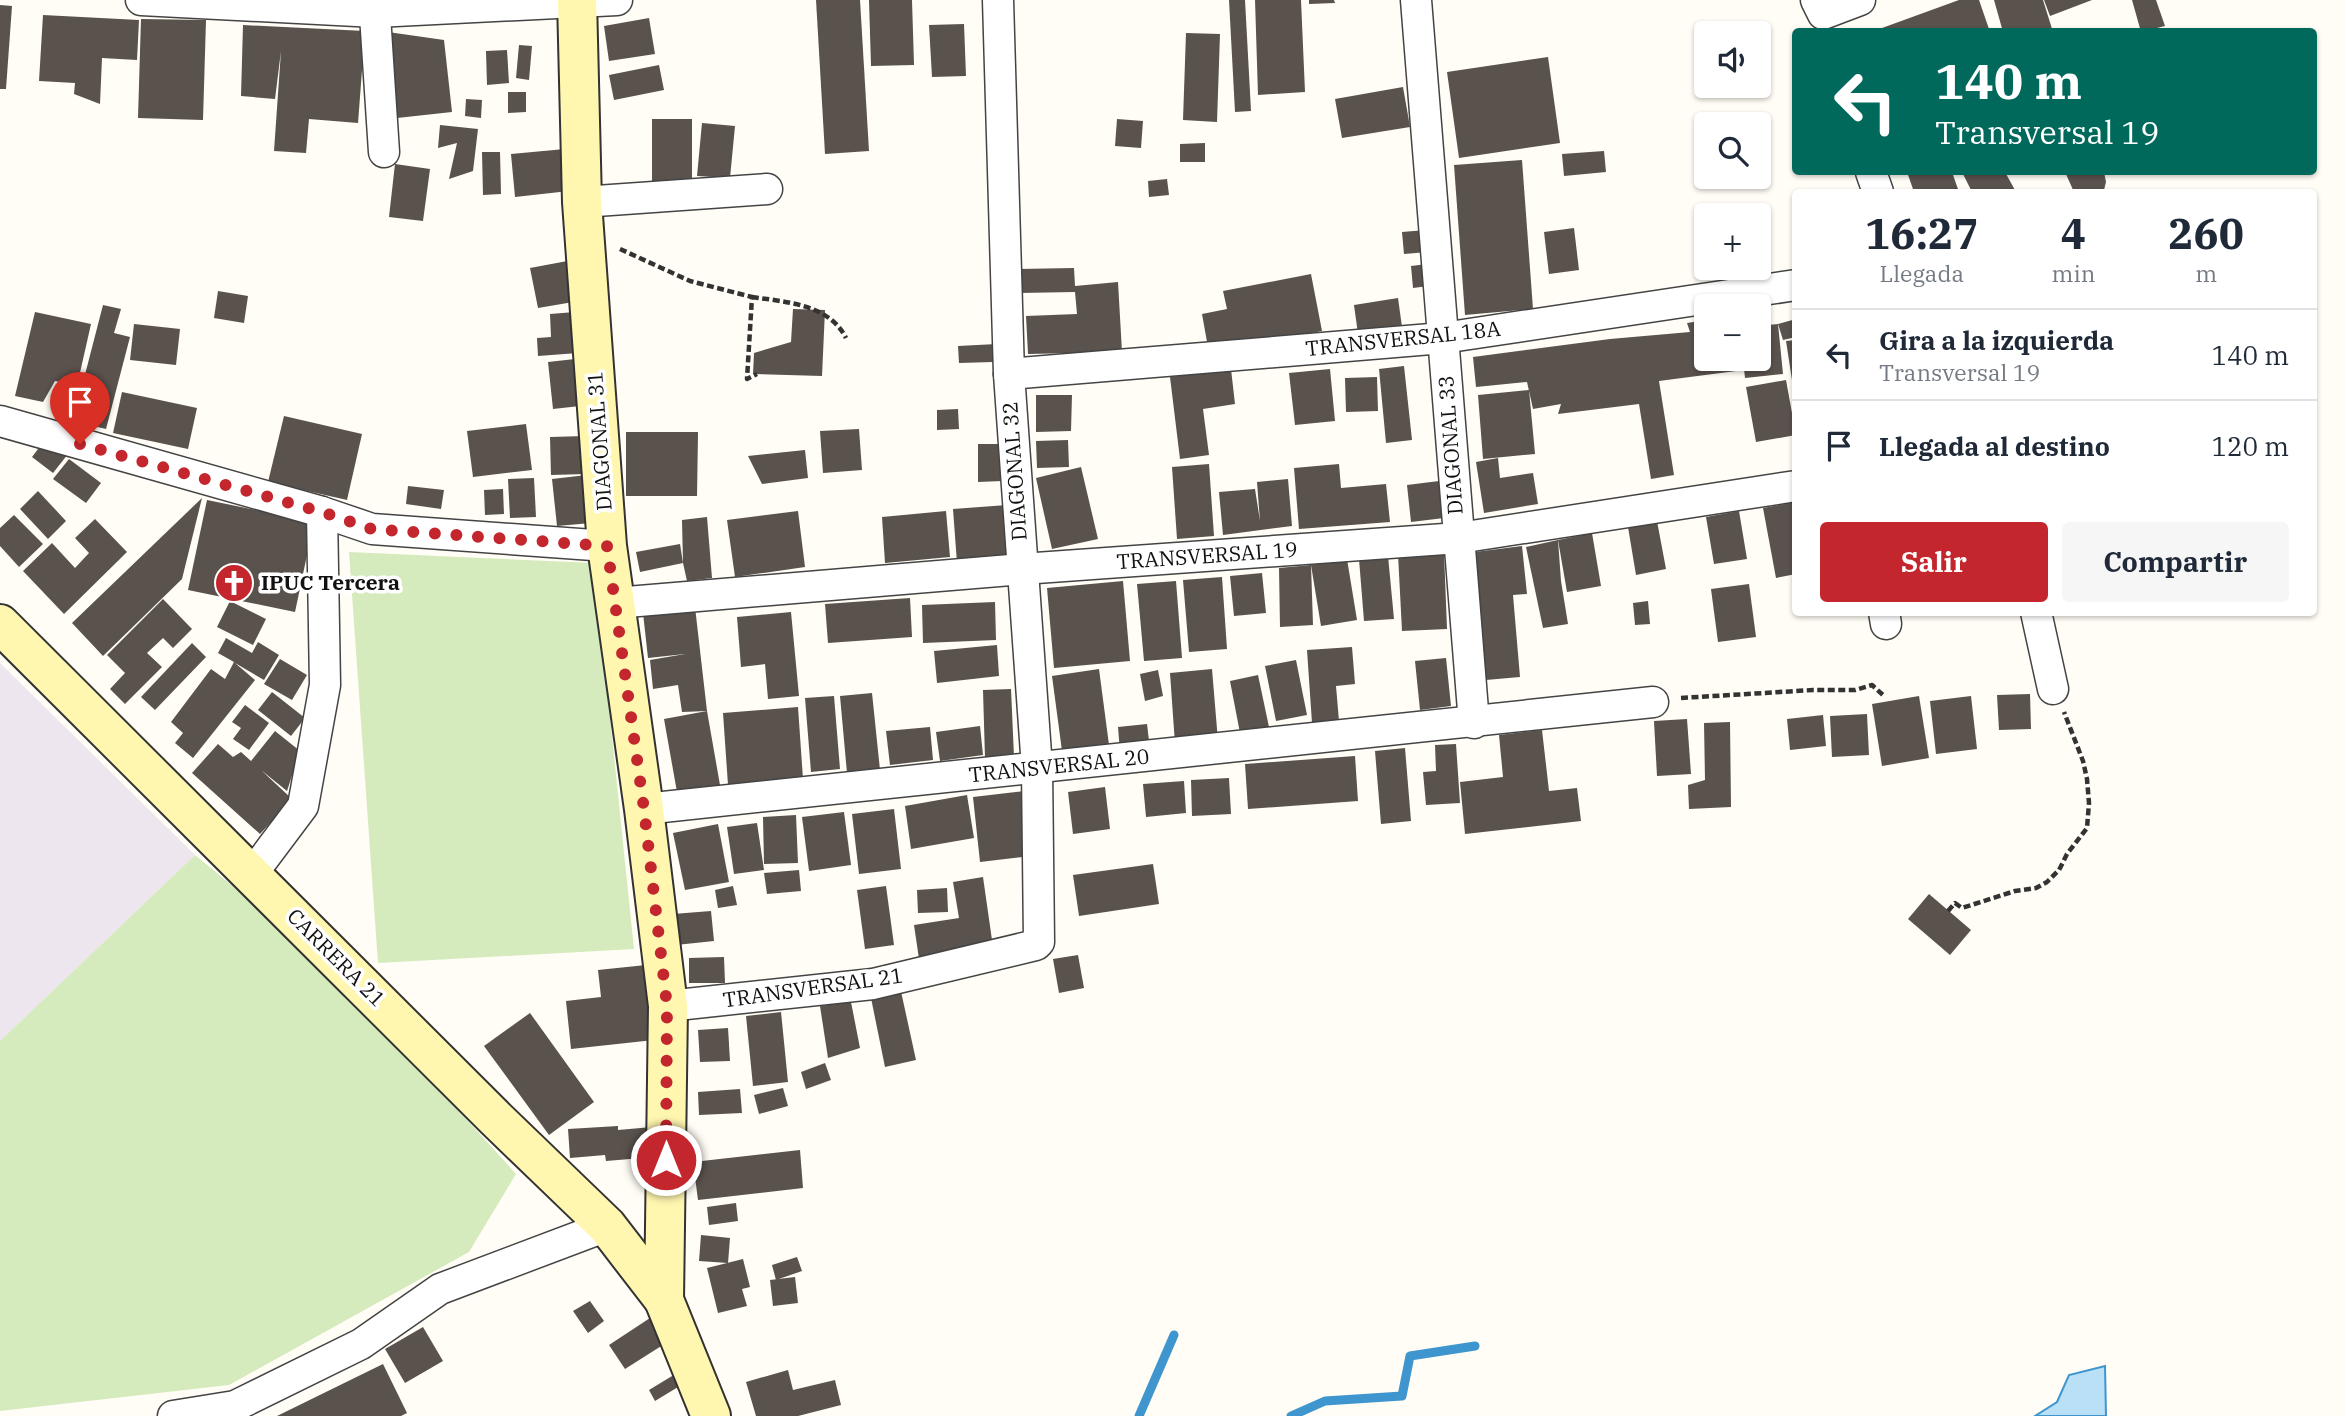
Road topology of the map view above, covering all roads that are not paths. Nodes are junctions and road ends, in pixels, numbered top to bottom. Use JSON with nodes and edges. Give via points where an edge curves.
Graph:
{"nodes":[{"id":1,"x":141,"y":0,"type":"edge"},
{"id":2,"x":617,"y":0,"type":"edge"},
{"id":3,"x":999,"y":0,"type":"edge"},
{"id":4,"x":1416,"y":0,"type":"edge"},
{"id":5,"x":1860,"y":0,"type":"edge"},
{"id":6,"x":578,"y":1,"type":"edge"},
{"id":7,"x":375,"y":6,"type":"edge"},
{"id":8,"x":1822,"y":15,"type":"edge"},
{"id":9,"x":384,"y":152,"type":"dead end"},
{"id":10,"x":767,"y":189,"type":"dead end"},
{"id":11,"x":583,"y":217,"type":"junction"},
{"id":12,"x":1792,"y":286,"type":"edge"},
{"id":13,"x":1443,"y":338,"type":"junction"},
{"id":14,"x":1009,"y":374,"type":"junction"},
{"id":15,"x":0,"y":421,"type":"edge"},
{"id":16,"x":1792,"y":487,"type":"edge"},
{"id":17,"x":322,"y":512,"type":"junction"},
{"id":18,"x":1459,"y":538,"type":"junction"},
{"id":19,"x":607,"y":546,"type":"junction"},
{"id":20,"x":1021,"y":569,"type":"junction"},
{"id":21,"x":615,"y":603,"type":"junction"},
{"id":22,"x":2037,"y":616,"type":"edge"},
{"id":23,"x":0,"y":624,"type":"edge"},
{"id":24,"x":2053,"y":689,"type":"road end"},
{"id":25,"x":1653,"y":702,"type":"road end"},
{"id":26,"x":1474,"y":723,"type":"junction"},
{"id":27,"x":1037,"y":768,"type":"junction"},
{"id":28,"x":644,"y":809,"type":"junction"},
{"id":29,"x":252,"y":874,"type":"junction"},
{"id":30,"x":1039,"y":942,"type":"joint"},
{"id":31,"x":667,"y":1006,"type":"junction"},
{"id":32,"x":607,"y":1226,"type":"junction"},
{"id":33,"x":664,"y":1300,"type":"junction"},
{"id":34,"x":173,"y":1416,"type":"edge"},
{"id":35,"x":711,"y":1416,"type":"edge"}],
"edges":[{"from":1,"to":7,"type":"street"},
{"from":2,"to":6,"type":"street"},
{"from":3,"to":14,"type":"street","name":"DIAGONAL 32"},
{"from":4,"to":13,"type":"street","name":"DIAGONAL 33"},
{"from":5,"to":8,"type":"street"},
{"from":6,"to":7,"type":"street"},
{"from":6,"to":11,"type":"street","name":"DIAGONAL 31"},
{"from":7,"to":9,"type":"street"},
{"from":10,"to":11,"type":"street"},
{"from":11,"to":19,"type":"street","name":"DIAGONAL 31"},
{"from":12,"to":13,"type":"street","name":"TRANSVERSAL 18A"},
{"from":13,"to":14,"type":"street","name":"TRANSVERSAL 18A"},
{"from":13,"to":18,"type":"street","name":"DIAGONAL 33"},
{"from":14,"to":20,"type":"street","name":"DIAGONAL 32"},
{"from":15,"to":17,"type":"street"},
{"from":16,"to":18,"type":"street","name":"TRANSVERSAL 19"},
{"from":17,"to":19,"type":"street","via":[[372,529]]},
{"from":17,"to":29,"type":"street","via":[[325,685],[303,806]]},
{"from":18,"to":20,"type":"street","name":"TRANSVERSAL 19"},
{"from":18,"to":26,"type":"street","name":"DIAGONAL 33"},
{"from":19,"to":21,"type":"street","name":"DIAGONAL 31"},
{"from":20,"to":21,"type":"street","name":"TRANSVERSAL 19"},
{"from":20,"to":27,"type":"street","name":"DIAGONAL 32"},
{"from":21,"to":28,"type":"street","name":"DIAGONAL 31"},
{"from":22,"to":24,"type":"street"},
{"from":23,"to":29,"type":"street","name":"CARRERA 21"},
{"from":25,"to":26,"type":"street","name":"TRANSVERSAL 20"},
{"from":26,"to":27,"type":"street","name":"TRANSVERSAL 20"},
{"from":27,"to":28,"type":"street","name":"TRANSVERSAL 20"},
{"from":27,"to":30,"type":"street","name":"DIAGONAL 32"},
{"from":28,"to":31,"type":"street","name":"DIAGONAL 31"},
{"from":29,"to":32,"type":"street","name":"CARRERA 21"},
{"from":30,"to":31,"type":"street","name":"TRANSVERSAL 21","via":[[873,984]]},
{"from":31,"to":33,"type":"street","name":"DIAGONAL 31"},
{"from":32,"to":33,"type":"street","name":"CARRERA 21"},
{"from":32,"to":34,"type":"street","via":[[440,1290],[360,1344],[235,1406]]},
{"from":33,"to":35,"type":"street","name":"DIAGONAL 31"}]}
